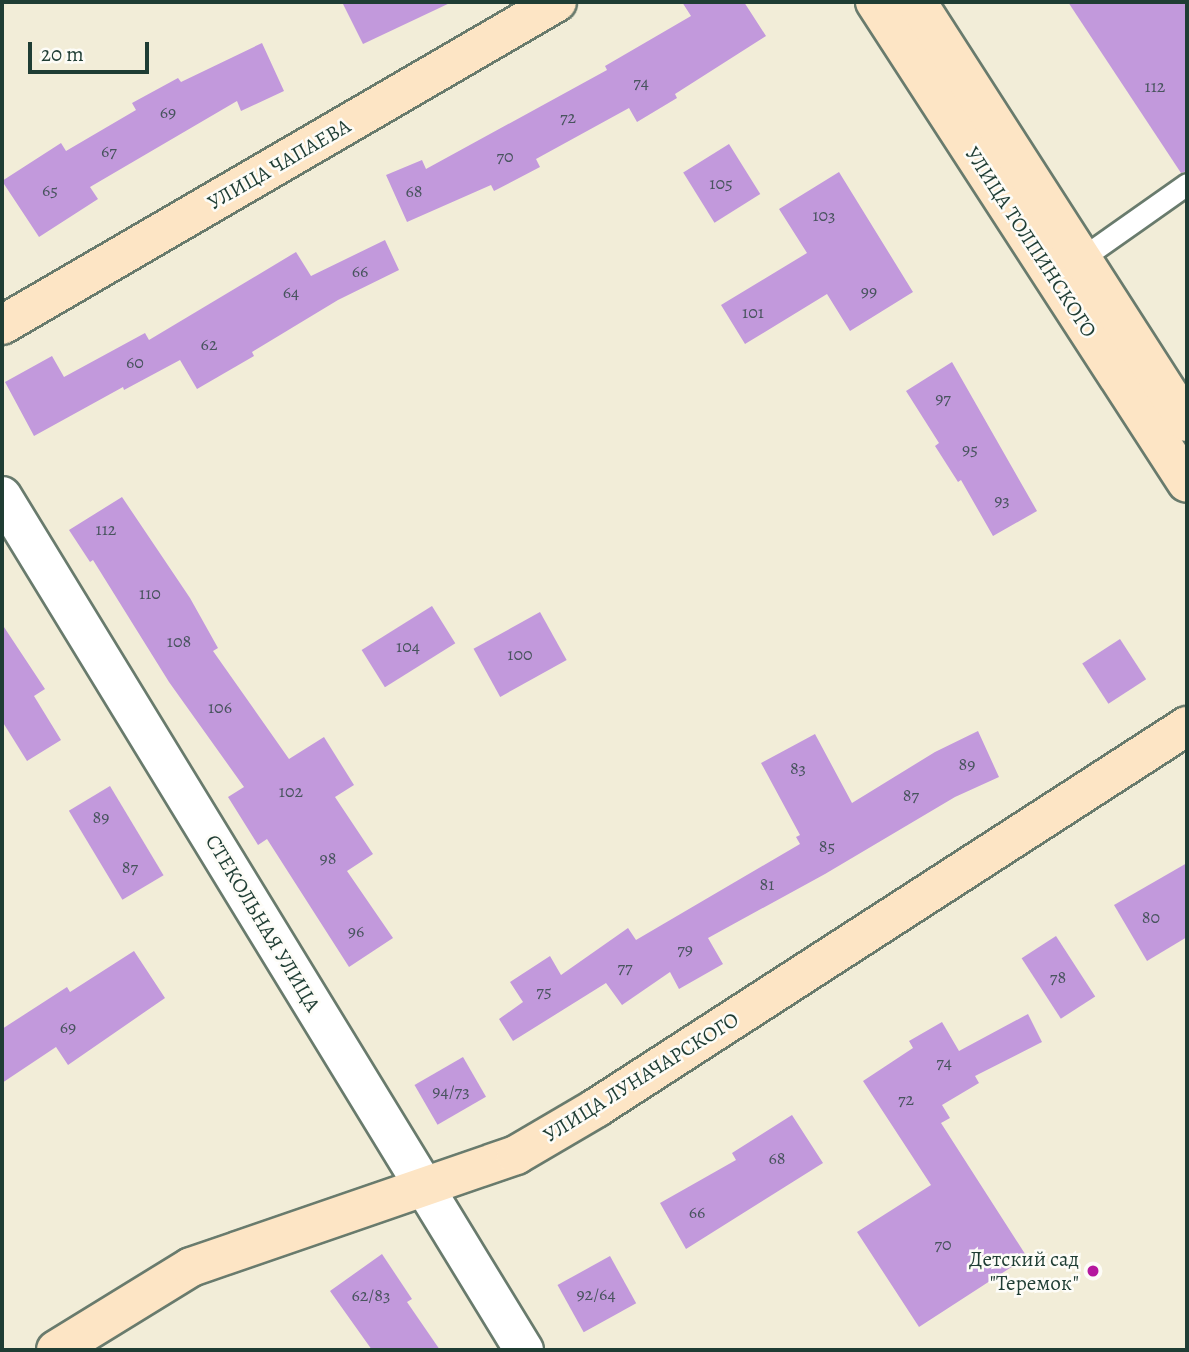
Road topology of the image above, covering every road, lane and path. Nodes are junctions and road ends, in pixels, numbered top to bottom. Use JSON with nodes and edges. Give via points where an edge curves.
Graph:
{"nodes":[{"id":1,"x":557,"y":2,"type":"edge"},
{"id":2,"x":875,"y":2,"type":"edge"},
{"id":3,"x":917,"y":2,"type":"edge"},
{"id":4,"x":1187,"y":184,"type":"edge"},
{"id":5,"x":1082,"y":258,"type":"junction"},
{"id":6,"x":2,"y":326,"type":"edge"},
{"id":7,"x":1187,"y":422,"type":"edge"},
{"id":8,"x":1187,"y":483,"type":"edge"},
{"id":9,"x":2,"y":496,"type":"edge"},
{"id":10,"x":1187,"y":726,"type":"edge"},
{"id":11,"x":425,"y":1189,"type":"junction"},
{"id":12,"x":56,"y":1350,"type":"edge"},
{"id":13,"x":523,"y":1350,"type":"edge"}],
"edges":[{"from":1,"to":6,"type":"main road","name":"УЛИЦА ЧАПАЕВА"},
{"from":2,"to":8,"type":"main road","name":"УЛИЦА ТОЛПИНСКОГО"},
{"from":3,"to":5,"type":"main road","name":"УЛИЦА ТОЛПИНСКОГО"},
{"from":4,"to":5,"type":"lane"},
{"from":5,"to":7,"type":"main road","name":"УЛИЦА ТОЛПИНСКОГО"},
{"from":9,"to":11,"type":"street","name":"СТЕКОЛЬНАЯ УЛИЦА"},
{"from":10,"to":11,"type":"main road","name":"УЛИЦА ЛУНАЧАРСКОГО","via":[[596,1108],[516,1155]]},
{"from":11,"to":12,"type":"main road","name":"УЛИЦА ЛУНАЧАРСКОГО","via":[[191,1267]]},
{"from":11,"to":13,"type":"street","name":"СТЕКОЛЬНАЯ УЛИЦА"}]}
